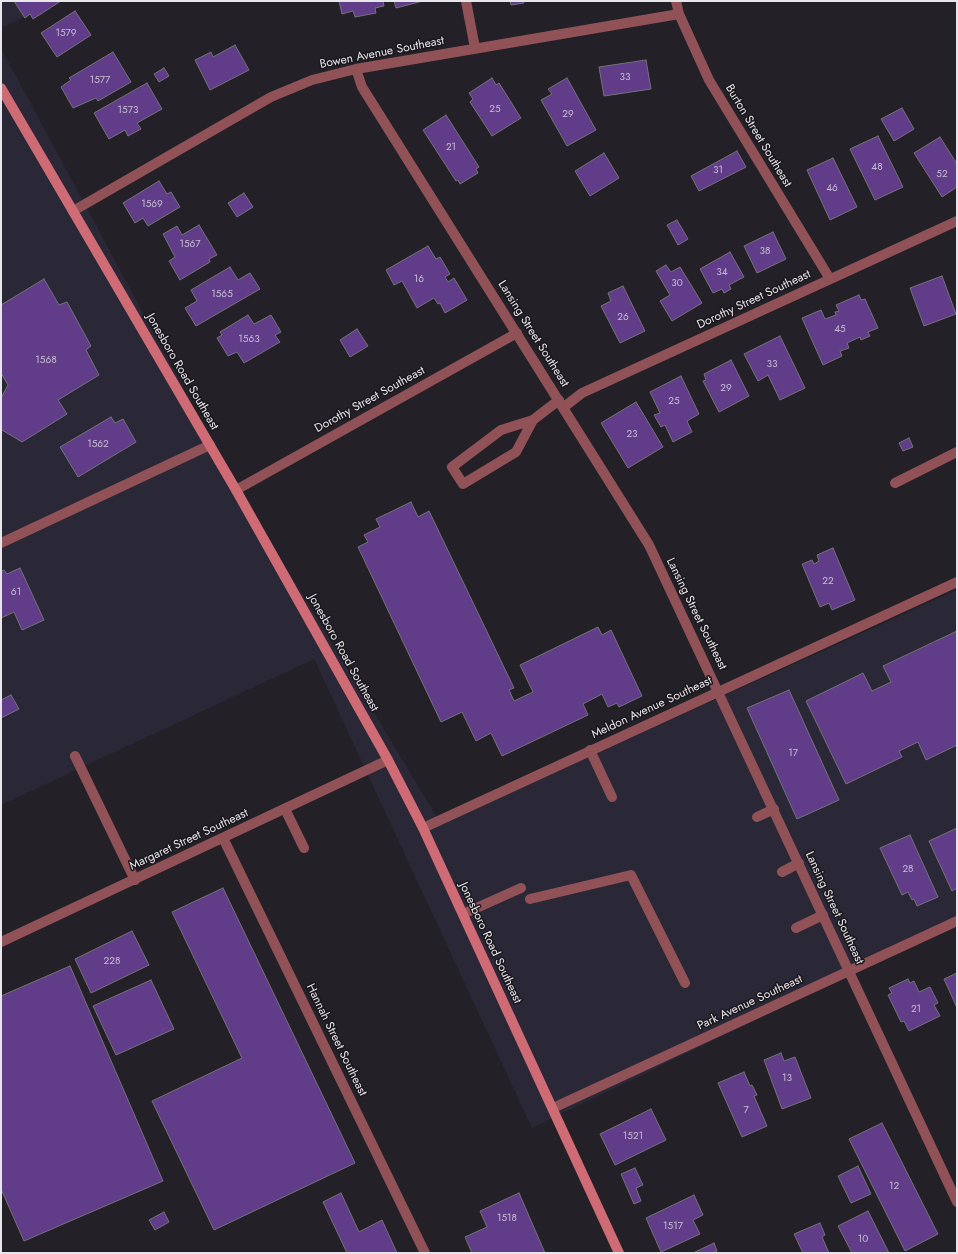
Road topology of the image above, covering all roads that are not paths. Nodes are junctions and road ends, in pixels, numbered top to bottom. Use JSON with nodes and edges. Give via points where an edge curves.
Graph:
{"nodes":[{"id":1,"x":466,"y":1,"type":"edge"},
{"id":2,"x":676,"y":1,"type":"edge"},
{"id":3,"x":679,"y":14,"type":"junction"},
{"id":4,"x":475,"y":48,"type":"junction"},
{"id":5,"x":356,"y":68,"type":"junction"},
{"id":6,"x":1,"y":88,"type":"edge"},
{"id":7,"x":73,"y":211,"type":"junction"},
{"id":8,"x":957,"y":221,"type":"edge"},
{"id":9,"x":830,"y":279,"type":"junction"},
{"id":10,"x":517,"y":333,"type":"junction"},
{"id":11,"x":561,"y":403,"type":"junction"},
{"id":12,"x":533,"y":420,"type":"junction"},
{"id":13,"x":210,"y":444,"type":"junction"},
{"id":14,"x":957,"y":452,"type":"edge"},
{"id":15,"x":895,"y":483,"type":"dead end"},
{"id":16,"x":236,"y":490,"type":"junction"},
{"id":17,"x":1,"y":543,"type":"edge"},
{"id":18,"x":957,"y":582,"type":"edge"},
{"id":19,"x":719,"y":692,"type":"junction"},
{"id":20,"x":590,"y":750,"type":"junction"},
{"id":21,"x":75,"y":756,"type":"dead end"},
{"id":22,"x":388,"y":760,"type":"junction"},
{"id":23,"x":612,"y":797,"type":"dead end"},
{"id":24,"x":285,"y":809,"type":"junction"},
{"id":25,"x":774,"y":809,"type":"junction"},
{"id":26,"x":757,"y":817,"type":"dead end"},
{"id":27,"x":422,"y":828,"type":"junction"},
{"id":28,"x":223,"y":838,"type":"junction"},
{"id":29,"x":304,"y":848,"type":"dead end"},
{"id":30,"x":799,"y":863,"type":"junction"},
{"id":31,"x":782,"y":872,"type":"dead end"},
{"id":32,"x":135,"y":880,"type":"junction"},
{"id":33,"x":521,"y":888,"type":"dead end"},
{"id":34,"x":530,"y":899,"type":"dead end"},
{"id":35,"x":463,"y":914,"type":"junction"},
{"id":36,"x":823,"y":915,"type":"junction"},
{"id":37,"x":957,"y":921,"type":"edge"},
{"id":38,"x":796,"y":928,"type":"dead end"},
{"id":39,"x":1,"y":942,"type":"edge"},
{"id":40,"x":849,"y":971,"type":"junction"},
{"id":41,"x":685,"y":982,"type":"dead end"},
{"id":42,"x":553,"y":1108,"type":"junction"},
{"id":43,"x":957,"y":1202,"type":"edge"},
{"id":44,"x":425,"y":1253,"type":"edge"},
{"id":45,"x":619,"y":1253,"type":"edge"}],
"edges":[{"from":1,"to":4,"type":"street"},
{"from":2,"to":3,"type":"street","name":"Burton Street Southeast"},
{"from":3,"to":4,"type":"street","name":"Bowen Avenue Southeast"},
{"from":3,"to":9,"type":"street","name":"Burton Street Southeast","via":[[709,80]]},
{"from":4,"to":5,"type":"street","name":"Bowen Avenue Southeast"},
{"from":5,"to":7,"type":"street","name":"Bowen Avenue Southeast","via":[[312,80],[271,97]]},
{"from":5,"to":10,"type":"street","name":"Lansing Street Southeast","via":[[362,87]]},
{"from":6,"to":7,"type":"main road","name":"Jonesboro Road Southeast"},
{"from":7,"to":13,"type":"main road","name":"Jonesboro Road Southeast"},
{"from":8,"to":9,"type":"street","name":"Dorothy Street Southeast"},
{"from":9,"to":11,"type":"street","name":"Dorothy Street Southeast"},
{"from":10,"to":11,"type":"street","name":"Lansing Street Southeast"},
{"from":10,"to":16,"type":"street","name":"Dorothy Street Southeast"},
{"from":11,"to":12,"type":"street","name":"Dorothy Street Southeast"},
{"from":11,"to":19,"type":"street","name":"Lansing Street Southeast","via":[[649,545]]},
{"from":12,"to":12,"type":"street","via":[[516,452],[463,484],[452,466],[501,430]]},
{"from":13,"to":16,"type":"main road","name":"Jonesboro Road Southeast"},
{"from":13,"to":17,"type":"street"},
{"from":14,"to":15,"type":"street"},
{"from":16,"to":22,"type":"main road","name":"Jonesboro Road Southeast"},
{"from":18,"to":19,"type":"street","name":"Meldon Avenue Southeast"},
{"from":19,"to":20,"type":"street","name":"Meldon Avenue Southeast"},
{"from":19,"to":25,"type":"street","name":"Lansing Street Southeast"},
{"from":20,"to":23,"type":"street"},
{"from":20,"to":27,"type":"street","name":"Meldon Avenue Southeast"},
{"from":21,"to":32,"type":"street"},
{"from":22,"to":24,"type":"street","name":"Margaret Street Southeast"},
{"from":22,"to":27,"type":"main road","name":"Jonesboro Road Southeast"},
{"from":24,"to":28,"type":"street","name":"Margaret Street Southeast"},
{"from":24,"to":29,"type":"street"},
{"from":25,"to":26,"type":"street"},
{"from":25,"to":30,"type":"street","name":"Lansing Street Southeast"},
{"from":27,"to":35,"type":"main road","name":"Jonesboro Road Southeast"},
{"from":28,"to":32,"type":"street","name":"Margaret Street Southeast"},
{"from":28,"to":44,"type":"street","name":"Hannah Street Southeast"},
{"from":30,"to":31,"type":"street"},
{"from":30,"to":36,"type":"street","name":"Lansing Street Southeast"},
{"from":32,"to":39,"type":"street","name":"Margaret Street Southeast"},
{"from":33,"to":35,"type":"street"},
{"from":34,"to":41,"type":"street","via":[[631,875]]},
{"from":35,"to":42,"type":"main road","name":"Jonesboro Road Southeast"},
{"from":36,"to":38,"type":"street"},
{"from":36,"to":40,"type":"street","name":"Lansing Street Southeast"},
{"from":37,"to":40,"type":"street","name":"Park Avenue Southeast"},
{"from":40,"to":42,"type":"street","name":"Park Avenue Southeast"},
{"from":40,"to":43,"type":"street","name":"Lansing Street Southeast"},
{"from":42,"to":45,"type":"main road","name":"Jonesboro Road Southeast"}]}
